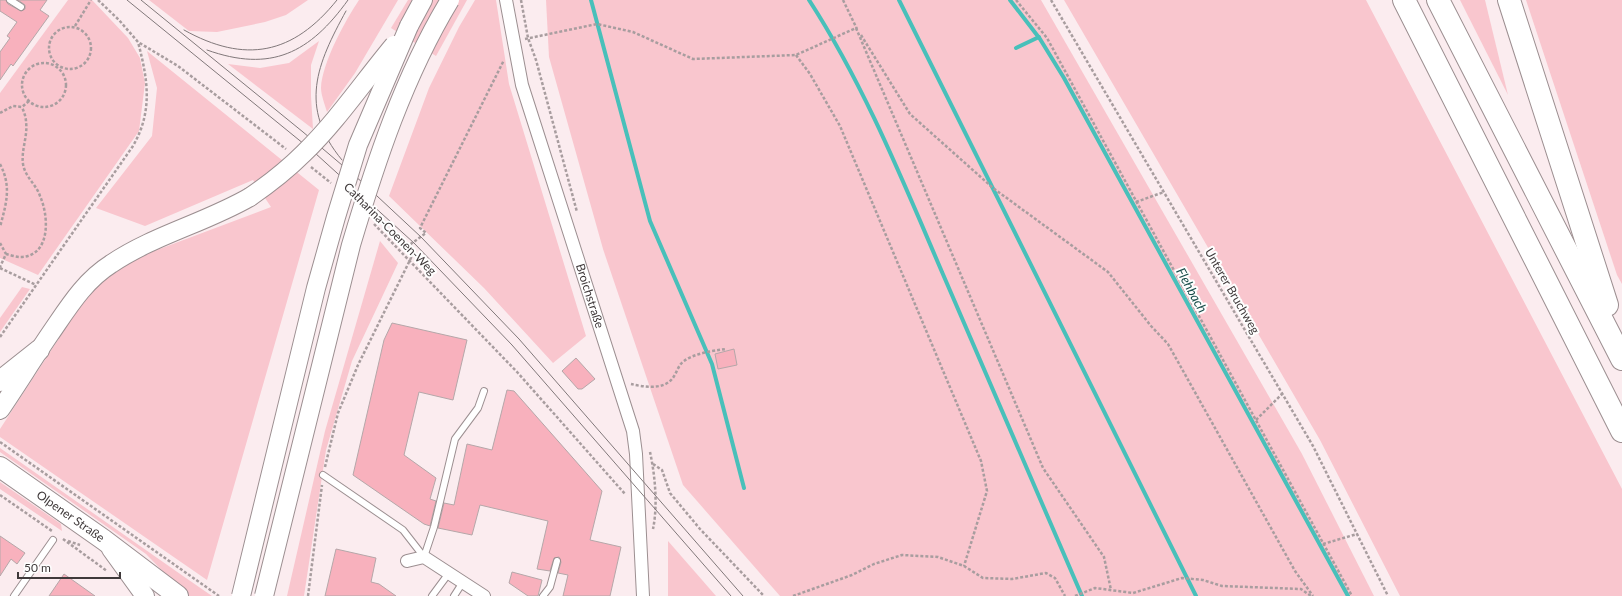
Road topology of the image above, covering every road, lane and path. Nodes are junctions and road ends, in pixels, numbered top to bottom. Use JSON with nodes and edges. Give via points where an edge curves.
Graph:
{"nodes":[{"id":1,"x":10,"y":0,"type":"edge"},
{"id":2,"x":91,"y":0,"type":"edge"},
{"id":3,"x":98,"y":0,"type":"edge"},
{"id":4,"x":423,"y":0,"type":"edge"},
{"id":5,"x":450,"y":0,"type":"edge"},
{"id":6,"x":506,"y":0,"type":"edge"},
{"id":7,"x":843,"y":0,"type":"edge"},
{"id":8,"x":1016,"y":0,"type":"edge"},
{"id":9,"x":1051,"y":0,"type":"edge"},
{"id":10,"x":1404,"y":0,"type":"edge"},
{"id":11,"x":1438,"y":0,"type":"edge"},
{"id":12,"x":1509,"y":0,"type":"edge"},
{"id":13,"x":20,"y":7,"type":"dead end"},
{"id":14,"x":75,"y":26,"type":"junction"},
{"id":15,"x":410,"y":26,"type":"junction"},
{"id":16,"x":856,"y":28,"type":"junction"},
{"id":17,"x":138,"y":42,"type":"junction"},
{"id":18,"x":513,"y":42,"type":"junction"},
{"id":19,"x":796,"y":55,"type":"junction"},
{"id":20,"x":59,"y":66,"type":"junction"},
{"id":21,"x":29,"y":101,"type":"junction"},
{"id":22,"x":22,"y":107,"type":"junction"},
{"id":23,"x":0,"y":113,"type":"edge"},
{"id":24,"x":289,"y":151,"type":"dead end"},
{"id":25,"x":0,"y":164,"type":"edge"},
{"id":26,"x":307,"y":164,"type":"dead end"},
{"id":27,"x":337,"y":189,"type":"dead end"},
{"id":28,"x":1164,"y":192,"type":"junction"},
{"id":29,"x":1136,"y":202,"type":"junction"},
{"id":30,"x":369,"y":219,"type":"dead end"},
{"id":31,"x":0,"y":227,"type":"edge"},
{"id":32,"x":0,"y":243,"type":"edge"},
{"id":33,"x":6,"y":254,"type":"junction"},
{"id":34,"x":410,"y":259,"type":"junction"},
{"id":35,"x":0,"y":268,"type":"edge"},
{"id":36,"x":36,"y":285,"type":"junction"},
{"id":37,"x":0,"y":337,"type":"edge"},
{"id":38,"x":1622,"y":348,"type":"edge"},
{"id":39,"x":726,"y":349,"type":"dead end"},
{"id":40,"x":40,"y":350,"type":"junction"},
{"id":41,"x":1622,"y":359,"type":"edge"},
{"id":42,"x":0,"y":381,"type":"edge"},
{"id":43,"x":631,"y":384,"type":"dead end"},
{"id":44,"x":484,"y":391,"type":"dead end"},
{"id":45,"x":1282,"y":394,"type":"junction"},
{"id":46,"x":0,"y":410,"type":"edge"},
{"id":47,"x":1256,"y":420,"type":"junction"},
{"id":48,"x":1622,"y":431,"type":"edge"},
{"id":49,"x":0,"y":442,"type":"edge"},
{"id":50,"x":636,"y":462,"type":"junction"},
{"id":51,"x":0,"y":468,"type":"edge"},
{"id":52,"x":323,"y":475,"type":"junction"},
{"id":53,"x":0,"y":494,"type":"edge"},
{"id":54,"x":637,"y":508,"type":"junction"},
{"id":55,"x":1357,"y":534,"type":"junction"},
{"id":56,"x":55,"y":537,"type":"joint"},
{"id":57,"x":61,"y":537,"type":"dead end"},
{"id":58,"x":104,"y":540,"type":"junction"},
{"id":59,"x":1323,"y":544,"type":"junction"},
{"id":60,"x":424,"y":557,"type":"junction"},
{"id":61,"x":407,"y":561,"type":"dead end"},
{"id":62,"x":557,"y":561,"type":"dead end"},
{"id":63,"x":964,"y":566,"type":"junction"},
{"id":64,"x":449,"y":572,"type":"junction"},
{"id":65,"x":108,"y":573,"type":"dead end"},
{"id":66,"x":463,"y":582,"type":"junction"},
{"id":67,"x":1111,"y":590,"type":"junction"},
{"id":68,"x":14,"y":596,"type":"edge"},
{"id":69,"x":145,"y":596,"type":"edge"},
{"id":70,"x":178,"y":596,"type":"edge"},
{"id":71,"x":219,"y":596,"type":"edge"},
{"id":72,"x":241,"y":596,"type":"edge"},
{"id":73,"x":264,"y":596,"type":"edge"},
{"id":74,"x":308,"y":596,"type":"edge"},
{"id":75,"x":432,"y":596,"type":"edge"},
{"id":76,"x":454,"y":596,"type":"edge"},
{"id":77,"x":484,"y":596,"type":"edge"},
{"id":78,"x":543,"y":596,"type":"edge"},
{"id":79,"x":643,"y":596,"type":"edge"},
{"id":80,"x":764,"y":596,"type":"edge"},
{"id":81,"x":793,"y":596,"type":"edge"},
{"id":82,"x":1065,"y":596,"type":"edge"},
{"id":83,"x":1075,"y":596,"type":"edge"},
{"id":84,"x":1312,"y":596,"type":"edge"},
{"id":85,"x":1352,"y":596,"type":"edge"},
{"id":86,"x":1388,"y":596,"type":"edge"}],
"edges":[{"from":1,"to":13,"type":"lane"},
{"from":2,"to":14,"type":"path"},
{"from":3,"to":17,"type":"path"},
{"from":4,"to":15,"type":"main road"},
{"from":5,"to":73,"type":"main road","bridge":true,"via":[[409,81],[363,202]]},
{"from":6,"to":18,"type":"street","name":"Broichstraße"},
{"from":7,"to":16,"type":"path"},
{"from":8,"to":29,"type":"path","via":[[1047,38]]},
{"from":9,"to":28,"type":"path","name":"Unterer Bruchweg"},
{"from":10,"to":48,"type":"highway"},
{"from":11,"to":41,"type":"highway"},
{"from":12,"to":38,"type":"highway"},
{"from":14,"to":20,"type":"path","via":[[63,27],[53,34],[48,45],[50,57]]},
{"from":14,"to":20,"type":"path","via":[[86,33],[91,44],[90,56],[82,66],[76,68]]},
{"from":15,"to":40,"type":"main road","bridge":true,"via":[[320,136],[286,170],[250,197],[209,218],[141,246],[109,264],[79,293]]},
{"from":15,"to":72,"type":"main road","bridge":true,"via":[[358,145],[336,217],[316,288]]},
{"from":16,"to":19,"type":"path"},
{"from":16,"to":67,"type":"path","via":[[1043,468],[1104,557]]},
{"from":16,"to":84,"type":"path","via":[[910,114],[993,188],[1108,272],[1168,344],[1294,571]]},
{"from":17,"to":24,"type":"path","via":[[178,66]]},
{"from":17,"to":36,"type":"path","via":[[146,71],[147,94],[141,132]]},
{"from":18,"to":19,"type":"path","via":[[597,24],[633,32],[693,59]]},
{"from":18,"to":34,"type":"path","via":[[420,228],[426,233],[408,246],[414,252]]},
{"from":18,"to":50,"type":"street","name":"Broichstraße","via":[[522,85],[633,431]]},
{"from":19,"to":63,"type":"path","via":[[840,126],[981,461],[987,491]]},
{"from":20,"to":21,"type":"path","via":[[38,63],[28,70],[22,81],[24,94]]},
{"from":20,"to":21,"type":"path","via":[[66,82],[64,94],[56,104],[44,107]]},
{"from":21,"to":22,"type":"path"},
{"from":22,"to":23,"type":"path","via":[[13,106]]},
{"from":22,"to":33,"type":"path","via":[[26,122],[23,164],[25,173],[40,194],[45,208],[45,238],[40,248],[31,255],[20,257]]},
{"from":25,"to":31,"type":"path","via":[[7,189],[7,204]]},
{"from":26,"to":27,"type":"path","name":"Catharina-Coenen-Weg"},
{"from":28,"to":29,"type":"path"},
{"from":28,"to":45,"type":"path","name":"Unterer Bruchweg"},
{"from":29,"to":47,"type":"path"},
{"from":30,"to":34,"type":"path","name":"Catharina-Coenen-Weg"},
{"from":32,"to":33,"type":"path"},
{"from":33,"to":35,"type":"path"},
{"from":34,"to":52,"type":"path","via":[[358,365],[341,406]]},
{"from":34,"to":54,"type":"path","name":"Catharina-Coenen-Weg","via":[[518,373]]},
{"from":35,"to":36,"type":"path"},
{"from":36,"to":37,"type":"path"},
{"from":39,"to":43,"type":"path","via":[[683,361],[672,380],[661,385],[645,387]]},
{"from":40,"to":42,"type":"main road"},
{"from":40,"to":46,"type":"main road"},
{"from":44,"to":60,"type":"lane","via":[[478,408],[456,439]]},
{"from":45,"to":47,"type":"path"},
{"from":45,"to":55,"type":"path","name":"Unterer Bruchweg","via":[[1313,446]]},
{"from":47,"to":59,"type":"path"},
{"from":49,"to":71,"type":"path"},
{"from":50,"to":54,"type":"street","name":"Broichstraße"},
{"from":50,"to":80,"type":"path","via":[[652,464],[662,470],[670,493],[700,529]]},
{"from":51,"to":58,"type":"main road","name":"Olpener Straße"},
{"from":52,"to":60,"type":"lane","via":[[403,530]]},
{"from":52,"to":74,"type":"path"},
{"from":53,"to":56,"type":"path"},
{"from":54,"to":79,"type":"street","name":"Broichstraße"},
{"from":55,"to":59,"type":"path"},
{"from":55,"to":86,"type":"path","name":"Unterer Bruchweg"},
{"from":56,"to":68,"type":"lane"},
{"from":57,"to":65,"type":"path"},
{"from":58,"to":69,"type":"main road"},
{"from":58,"to":70,"type":"main road","name":"Olpener Straße"},
{"from":59,"to":85,"type":"path"},
{"from":60,"to":61,"type":"street"},
{"from":60,"to":64,"type":"street"},
{"from":62,"to":78,"type":"lane","via":[[550,587]]},
{"from":63,"to":81,"type":"path","via":[[938,557],[902,555]]},
{"from":63,"to":82,"type":"path","via":[[984,578],[1012,579],[1046,573],[1055,578]]},
{"from":64,"to":66,"type":"street"},
{"from":64,"to":75,"type":"lane"},
{"from":66,"to":76,"type":"lane"},
{"from":66,"to":77,"type":"street"},
{"from":67,"to":83,"type":"path","via":[[1095,588]]},
{"from":67,"to":84,"type":"path","via":[[1133,593],[1182,578],[1203,580],[1222,586],[1301,589]]}]}
